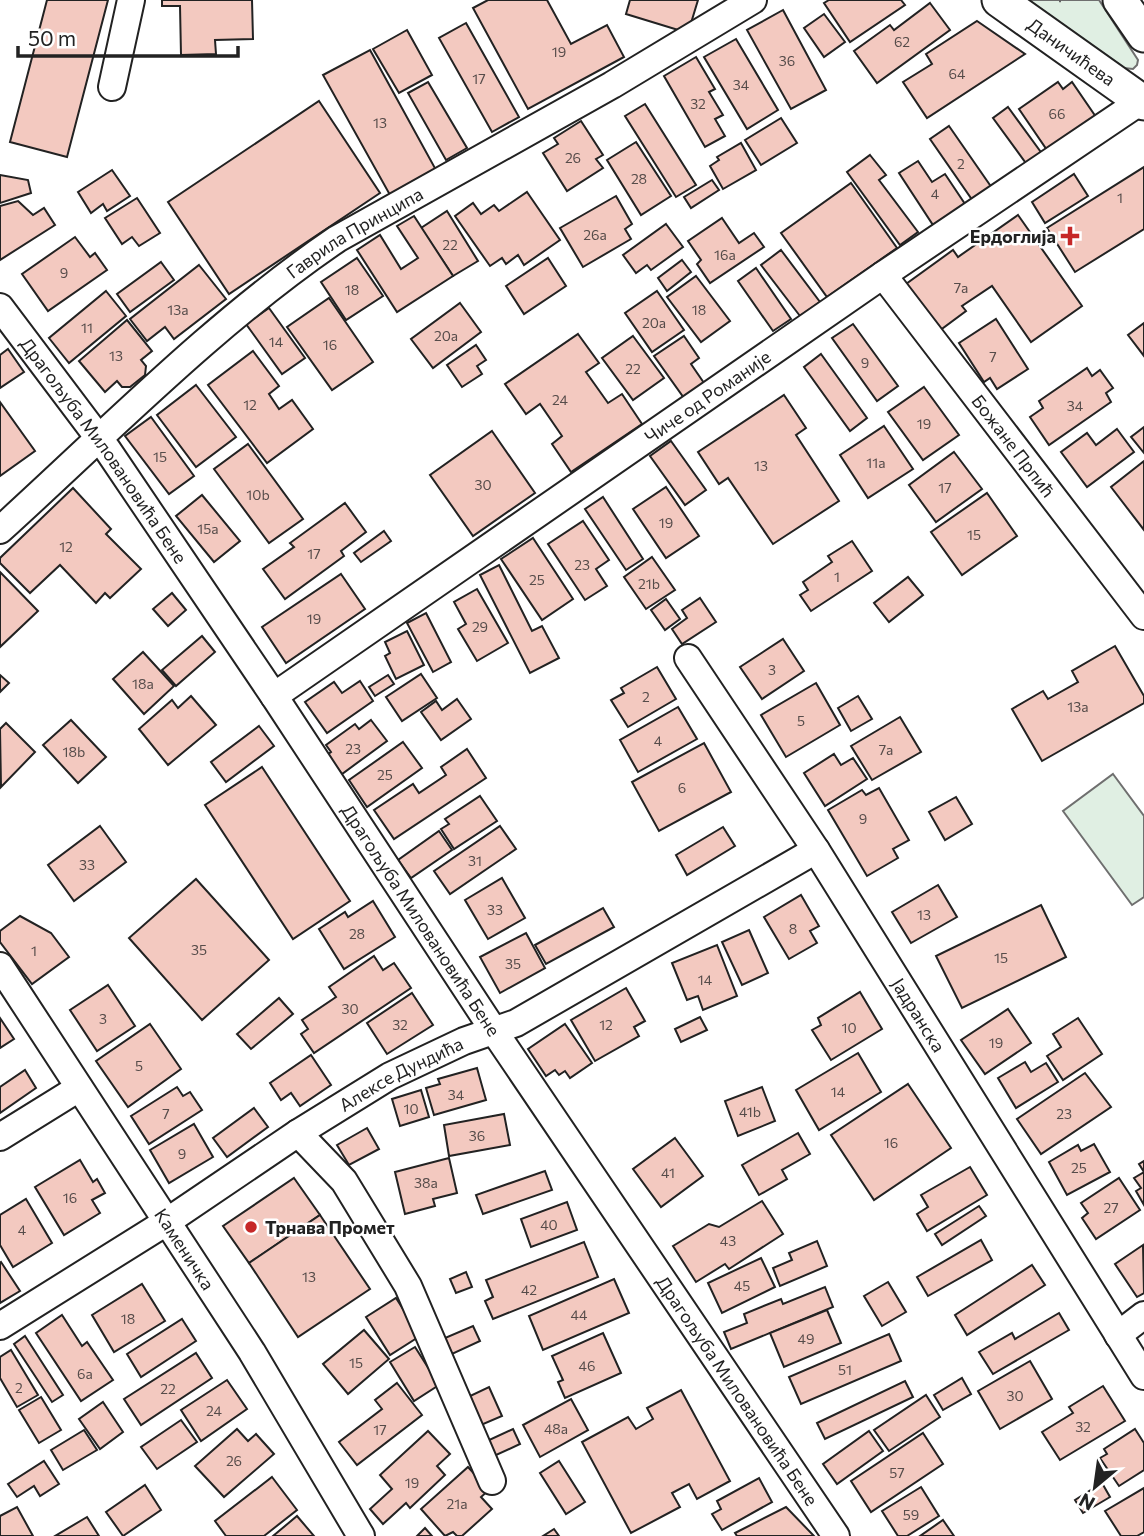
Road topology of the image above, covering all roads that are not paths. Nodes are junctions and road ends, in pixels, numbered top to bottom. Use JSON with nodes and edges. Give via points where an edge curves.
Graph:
{"nodes":[{"id":1,"x":131,"y":0,"type":"edge"},
{"id":2,"x":753,"y":0,"type":"edge"},
{"id":3,"x":999,"y":0,"type":"edge"},
{"id":4,"x":1120,"y":0,"type":"edge"},
{"id":5,"x":1144,"y":35,"type":"edge"},
{"id":6,"x":112,"y":87,"type":"dead end"},
{"id":7,"x":1143,"y":101,"type":"edge"},
{"id":8,"x":883,"y":275,"type":"junction"},
{"id":9,"x":0,"y":307,"type":"edge"},
{"id":10,"x":100,"y":439,"type":"junction"},
{"id":11,"x":0,"y":530,"type":"edge"},
{"id":12,"x":1144,"y":616,"type":"edge"},
{"id":13,"x":688,"y":658,"type":"dead end"},
{"id":14,"x":274,"y":696,"type":"junction"},
{"id":15,"x":816,"y":850,"type":"junction"},
{"id":16,"x":0,"y":966,"type":"edge"},
{"id":17,"x":494,"y":1031,"type":"junction"},
{"id":18,"x":79,"y":1088,"type":"junction"},
{"id":19,"x":298,"y":1133,"type":"junction"},
{"id":20,"x":0,"y":1138,"type":"edge"},
{"id":21,"x":169,"y":1221,"type":"junction"},
{"id":22,"x":1144,"y":1315,"type":"edge"},
{"id":23,"x":0,"y":1326,"type":"edge"},
{"id":24,"x":1118,"y":1335,"type":"junction"},
{"id":25,"x":1144,"y":1376,"type":"edge"},
{"id":26,"x":492,"y":1481,"type":"dead end"},
{"id":27,"x":361,"y":1536,"type":"edge"},
{"id":28,"x":836,"y":1536,"type":"edge"}],
"edges":[{"from":1,"to":6,"type":"street"},
{"from":2,"to":10,"type":"street","name":"Гаврила Принципа","via":[[305,261]]},
{"from":3,"to":7,"type":"street","name":"Даничићева"},
{"from":4,"to":5,"type":"street"},
{"from":7,"to":8,"type":"street","name":"Чиче од Романије"},
{"from":8,"to":12,"type":"street","name":"Божане Прпић"},
{"from":8,"to":14,"type":"street","name":"Чиче од Романије"},
{"from":9,"to":10,"type":"street","name":"Драгољуба Миловановића Бене"},
{"from":10,"to":11,"type":"street","name":"Гаврила Принципа"},
{"from":10,"to":14,"type":"street","name":"Драгољуба Миловановића Бене"},
{"from":13,"to":15,"type":"street","name":"Јадранска"},
{"from":14,"to":17,"type":"street","name":"Драгољуба Миловановића Бене"},
{"from":15,"to":17,"type":"street","name":"Алексе Дундића","via":[[516,1023]]},
{"from":15,"to":24,"type":"street","name":"Јадранска"},
{"from":16,"to":18,"type":"street","name":"Каменичка"},
{"from":17,"to":19,"type":"street","name":"Алексе Дундића","via":[[390,1076]]},
{"from":17,"to":28,"type":"street","name":"Драгољуба Миловановића Бене"},
{"from":18,"to":20,"type":"street"},
{"from":18,"to":21,"type":"street","name":"Каменичка"},
{"from":19,"to":21,"type":"street","name":"Алексе Дундића"},
{"from":19,"to":26,"type":"street","via":[[344,1181],[408,1286]]},
{"from":21,"to":23,"type":"street","name":"Алексе Дундића"},
{"from":21,"to":27,"type":"street","name":"Каменичка"},
{"from":22,"to":24,"type":"street"},
{"from":24,"to":25,"type":"street","name":"Јадранска"}]}
